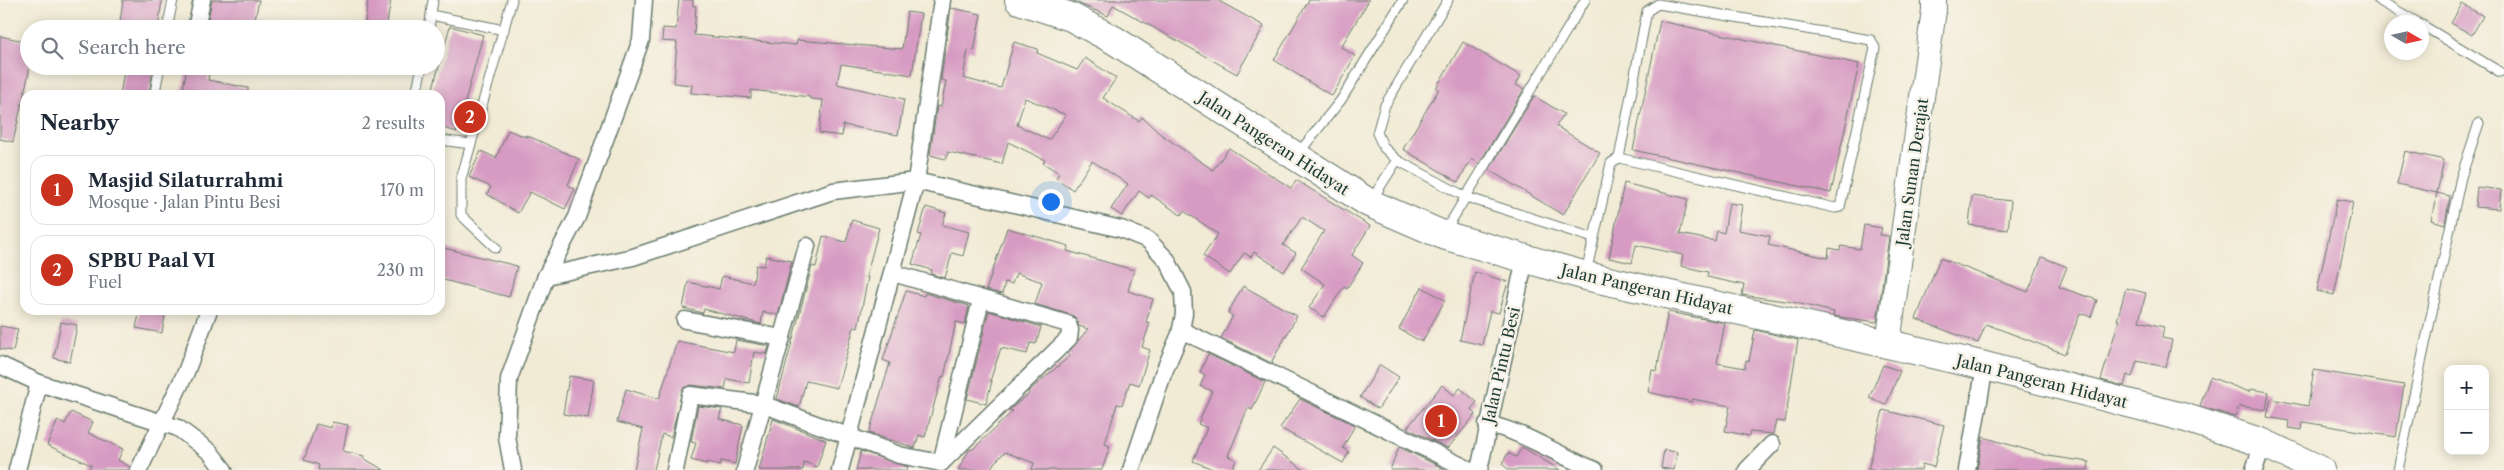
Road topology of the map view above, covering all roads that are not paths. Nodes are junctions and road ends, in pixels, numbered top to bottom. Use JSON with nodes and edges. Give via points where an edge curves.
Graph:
{"nodes":[{"id":1,"x":173,"y":0,"type":"edge"},
{"id":2,"x":202,"y":0,"type":"edge"},
{"id":3,"x":433,"y":0,"type":"edge"},
{"id":4,"x":512,"y":0,"type":"edge"},
{"id":5,"x":644,"y":0,"type":"edge"},
{"id":6,"x":942,"y":0,"type":"edge"},
{"id":7,"x":1019,"y":0,"type":"edge"},
{"id":8,"x":1403,"y":0,"type":"edge"},
{"id":9,"x":1448,"y":0,"type":"edge"},
{"id":10,"x":1585,"y":0,"type":"edge"},
{"id":11,"x":1934,"y":0,"type":"edge"},
{"id":12,"x":2378,"y":0,"type":"edge"},
{"id":13,"x":431,"y":15,"type":"junction"},
{"id":14,"x":2405,"y":15,"type":"edge"},
{"id":15,"x":169,"y":20,"type":"edge"},
{"id":16,"x":198,"y":20,"type":"edge"},
{"id":17,"x":430,"y":20,"type":"edge"},
{"id":18,"x":2429,"y":29,"type":"edge"},
{"id":19,"x":504,"y":30,"type":"junction"},
{"id":20,"x":2500,"y":72,"type":"dead end"},
{"id":21,"x":159,"y":75,"type":"edge"},
{"id":22,"x":420,"y":75,"type":"edge"},
{"id":23,"x":156,"y":90,"type":"edge"},
{"id":24,"x":417,"y":90,"type":"edge"},
{"id":25,"x":2479,"y":123,"type":"dead end"},
{"id":26,"x":445,"y":141,"type":"edge"},
{"id":27,"x":471,"y":144,"type":"junction"},
{"id":28,"x":1296,"y":157,"type":"junction"},
{"id":29,"x":1619,"y":158,"type":"junction"},
{"id":30,"x":1397,"y":160,"type":"junction"},
{"id":31,"x":916,"y":181,"type":"junction"},
{"id":32,"x":1466,"y":197,"type":"junction"},
{"id":33,"x":1369,"y":204,"type":"junction"},
{"id":34,"x":1442,"y":235,"type":"junction"},
{"id":35,"x":1593,"y":238,"type":"junction"},
{"id":36,"x":807,"y":246,"type":"dead end"},
{"id":37,"x":496,"y":248,"type":"dead end"},
{"id":38,"x":1525,"y":260,"type":"junction"},
{"id":39,"x":893,"y":273,"type":"junction"},
{"id":40,"x":546,"y":276,"type":"junction"},
{"id":41,"x":1586,"y":276,"type":"junction"},
{"id":42,"x":981,"y":300,"type":"junction"},
{"id":43,"x":207,"y":315,"type":"edge"},
{"id":44,"x":685,"y":320,"type":"dead end"},
{"id":45,"x":1181,"y":330,"type":"junction"},
{"id":46,"x":782,"y":338,"type":"junction"},
{"id":47,"x":1888,"y":343,"type":"junction"},
{"id":48,"x":0,"y":365,"type":"edge"},
{"id":49,"x":1985,"y":366,"type":"junction"},
{"id":50,"x":39,"y":383,"type":"junction"},
{"id":51,"x":762,"y":404,"type":"junction"},
{"id":52,"x":160,"y":423,"type":"junction"},
{"id":53,"x":1488,"y":424,"type":"junction"},
{"id":54,"x":850,"y":437,"type":"junction"},
{"id":55,"x":2263,"y":443,"type":"junction"},
{"id":56,"x":1772,"y":444,"type":"dead end"},
{"id":57,"x":940,"y":466,"type":"edge"},
{"id":58,"x":17,"y":470,"type":"edge"},
{"id":59,"x":139,"y":470,"type":"edge"},
{"id":60,"x":224,"y":470,"type":"edge"},
{"id":61,"x":513,"y":470,"type":"edge"},
{"id":62,"x":675,"y":470,"type":"edge"},
{"id":63,"x":745,"y":470,"type":"edge"},
{"id":64,"x":840,"y":470,"type":"edge"},
{"id":65,"x":1131,"y":470,"type":"edge"},
{"id":66,"x":1470,"y":470,"type":"edge"},
{"id":67,"x":1478,"y":470,"type":"edge"},
{"id":68,"x":1595,"y":470,"type":"edge"},
{"id":69,"x":1747,"y":470,"type":"edge"},
{"id":70,"x":1967,"y":470,"type":"edge"},
{"id":71,"x":2254,"y":470,"type":"edge"},
{"id":72,"x":2320,"y":470,"type":"edge"},
{"id":73,"x":2398,"y":470,"type":"edge"}],
"edges":[{"from":1,"to":15,"type":"lane"},
{"from":2,"to":16,"type":"street"},
{"from":3,"to":13,"type":"lane"},
{"from":4,"to":19,"type":"lane"},
{"from":5,"to":40,"type":"street","via":[[640,40],[577,218]]},
{"from":6,"to":31,"type":"street"},
{"from":7,"to":28,"type":"highway","name":"Jalan Pangeran Hidayat","via":[[1071,17],[1114,40]]},
{"from":8,"to":28,"type":"lane","via":[[1341,100]]},
{"from":9,"to":30,"type":"lane","via":[[1385,105],[1377,133],[1384,148]]},
{"from":10,"to":32,"type":"lane"},
{"from":11,"to":47,"type":"street","name":"Jalan Sunan Derajat"},
{"from":12,"to":14,"type":"lane"},
{"from":13,"to":17,"type":"lane"},
{"from":13,"to":19,"type":"lane"},
{"from":18,"to":20,"type":"lane"},
{"from":19,"to":27,"type":"lane"},
{"from":21,"to":23,"type":"lane"},
{"from":22,"to":24,"type":"lane"},
{"from":25,"to":73,"type":"lane","via":[[2462,177]]},
{"from":26,"to":27,"type":"lane"},
{"from":27,"to":37,"type":"lane","via":[[461,179],[462,215]]},
{"from":28,"to":33,"type":"highway","name":"Jalan Pangeran Hidayat"},
{"from":29,"to":29,"type":"lane","via":[[1840,207],[1874,43],[1658,4],[1648,11],[1643,28]]},
{"from":29,"to":35,"type":"lane","via":[[1611,163]]},
{"from":30,"to":32,"type":"lane"},
{"from":30,"to":33,"type":"lane"},
{"from":31,"to":39,"type":"street"},
{"from":31,"to":40,"type":"street","via":[[833,191],[633,257]]},
{"from":31,"to":45,"type":"street","via":[[1121,229],[1148,240],[1167,260],[1183,292]]},
{"from":32,"to":34,"type":"lane"},
{"from":32,"to":35,"type":"lane"},
{"from":33,"to":34,"type":"highway","name":"Jalan Pangeran Hidayat"},
{"from":34,"to":38,"type":"highway","name":"Jalan Pangeran Hidayat"},
{"from":35,"to":41,"type":"lane"},
{"from":36,"to":46,"type":"street"},
{"from":38,"to":41,"type":"highway","name":"Jalan Pangeran Hidayat"},
{"from":38,"to":53,"type":"street","name":"Jalan Pintu Besi"},
{"from":39,"to":42,"type":"street"},
{"from":39,"to":54,"type":"street"},
{"from":40,"to":61,"type":"street","via":[[510,379],[507,437]]},
{"from":41,"to":47,"type":"highway","name":"Jalan Pangeran Hidayat"},
{"from":42,"to":57,"type":"street"},
{"from":42,"to":57,"type":"street","via":[[1068,324],[1069,338]]},
{"from":43,"to":52,"type":"street","via":[[186,372]]},
{"from":44,"to":46,"type":"street"},
{"from":45,"to":65,"type":"street"},
{"from":45,"to":66,"type":"street"},
{"from":46,"to":51,"type":"street"},
{"from":47,"to":49,"type":"highway","name":"Jalan Pangeran Hidayat"},
{"from":48,"to":50,"type":"street"},
{"from":49,"to":55,"type":"highway","name":"Jalan Pangeran Hidayat","via":[[2186,418]]},
{"from":49,"to":70,"type":"street"},
{"from":50,"to":52,"type":"street"},
{"from":50,"to":58,"type":"street"},
{"from":51,"to":54,"type":"street"},
{"from":51,"to":62,"type":"street","via":[[690,395]]},
{"from":51,"to":63,"type":"street"},
{"from":52,"to":59,"type":"street"},
{"from":52,"to":60,"type":"street","via":[[178,428],[210,452]]},
{"from":53,"to":67,"type":"street","name":"Jalan Pintu Besi"},
{"from":53,"to":68,"type":"street","via":[[1505,428]]},
{"from":54,"to":57,"type":"street"},
{"from":54,"to":64,"type":"street"},
{"from":55,"to":71,"type":"street"},
{"from":55,"to":72,"type":"highway","name":"Jalan Pangeran Hidayat"},
{"from":56,"to":69,"type":"street"}]}
